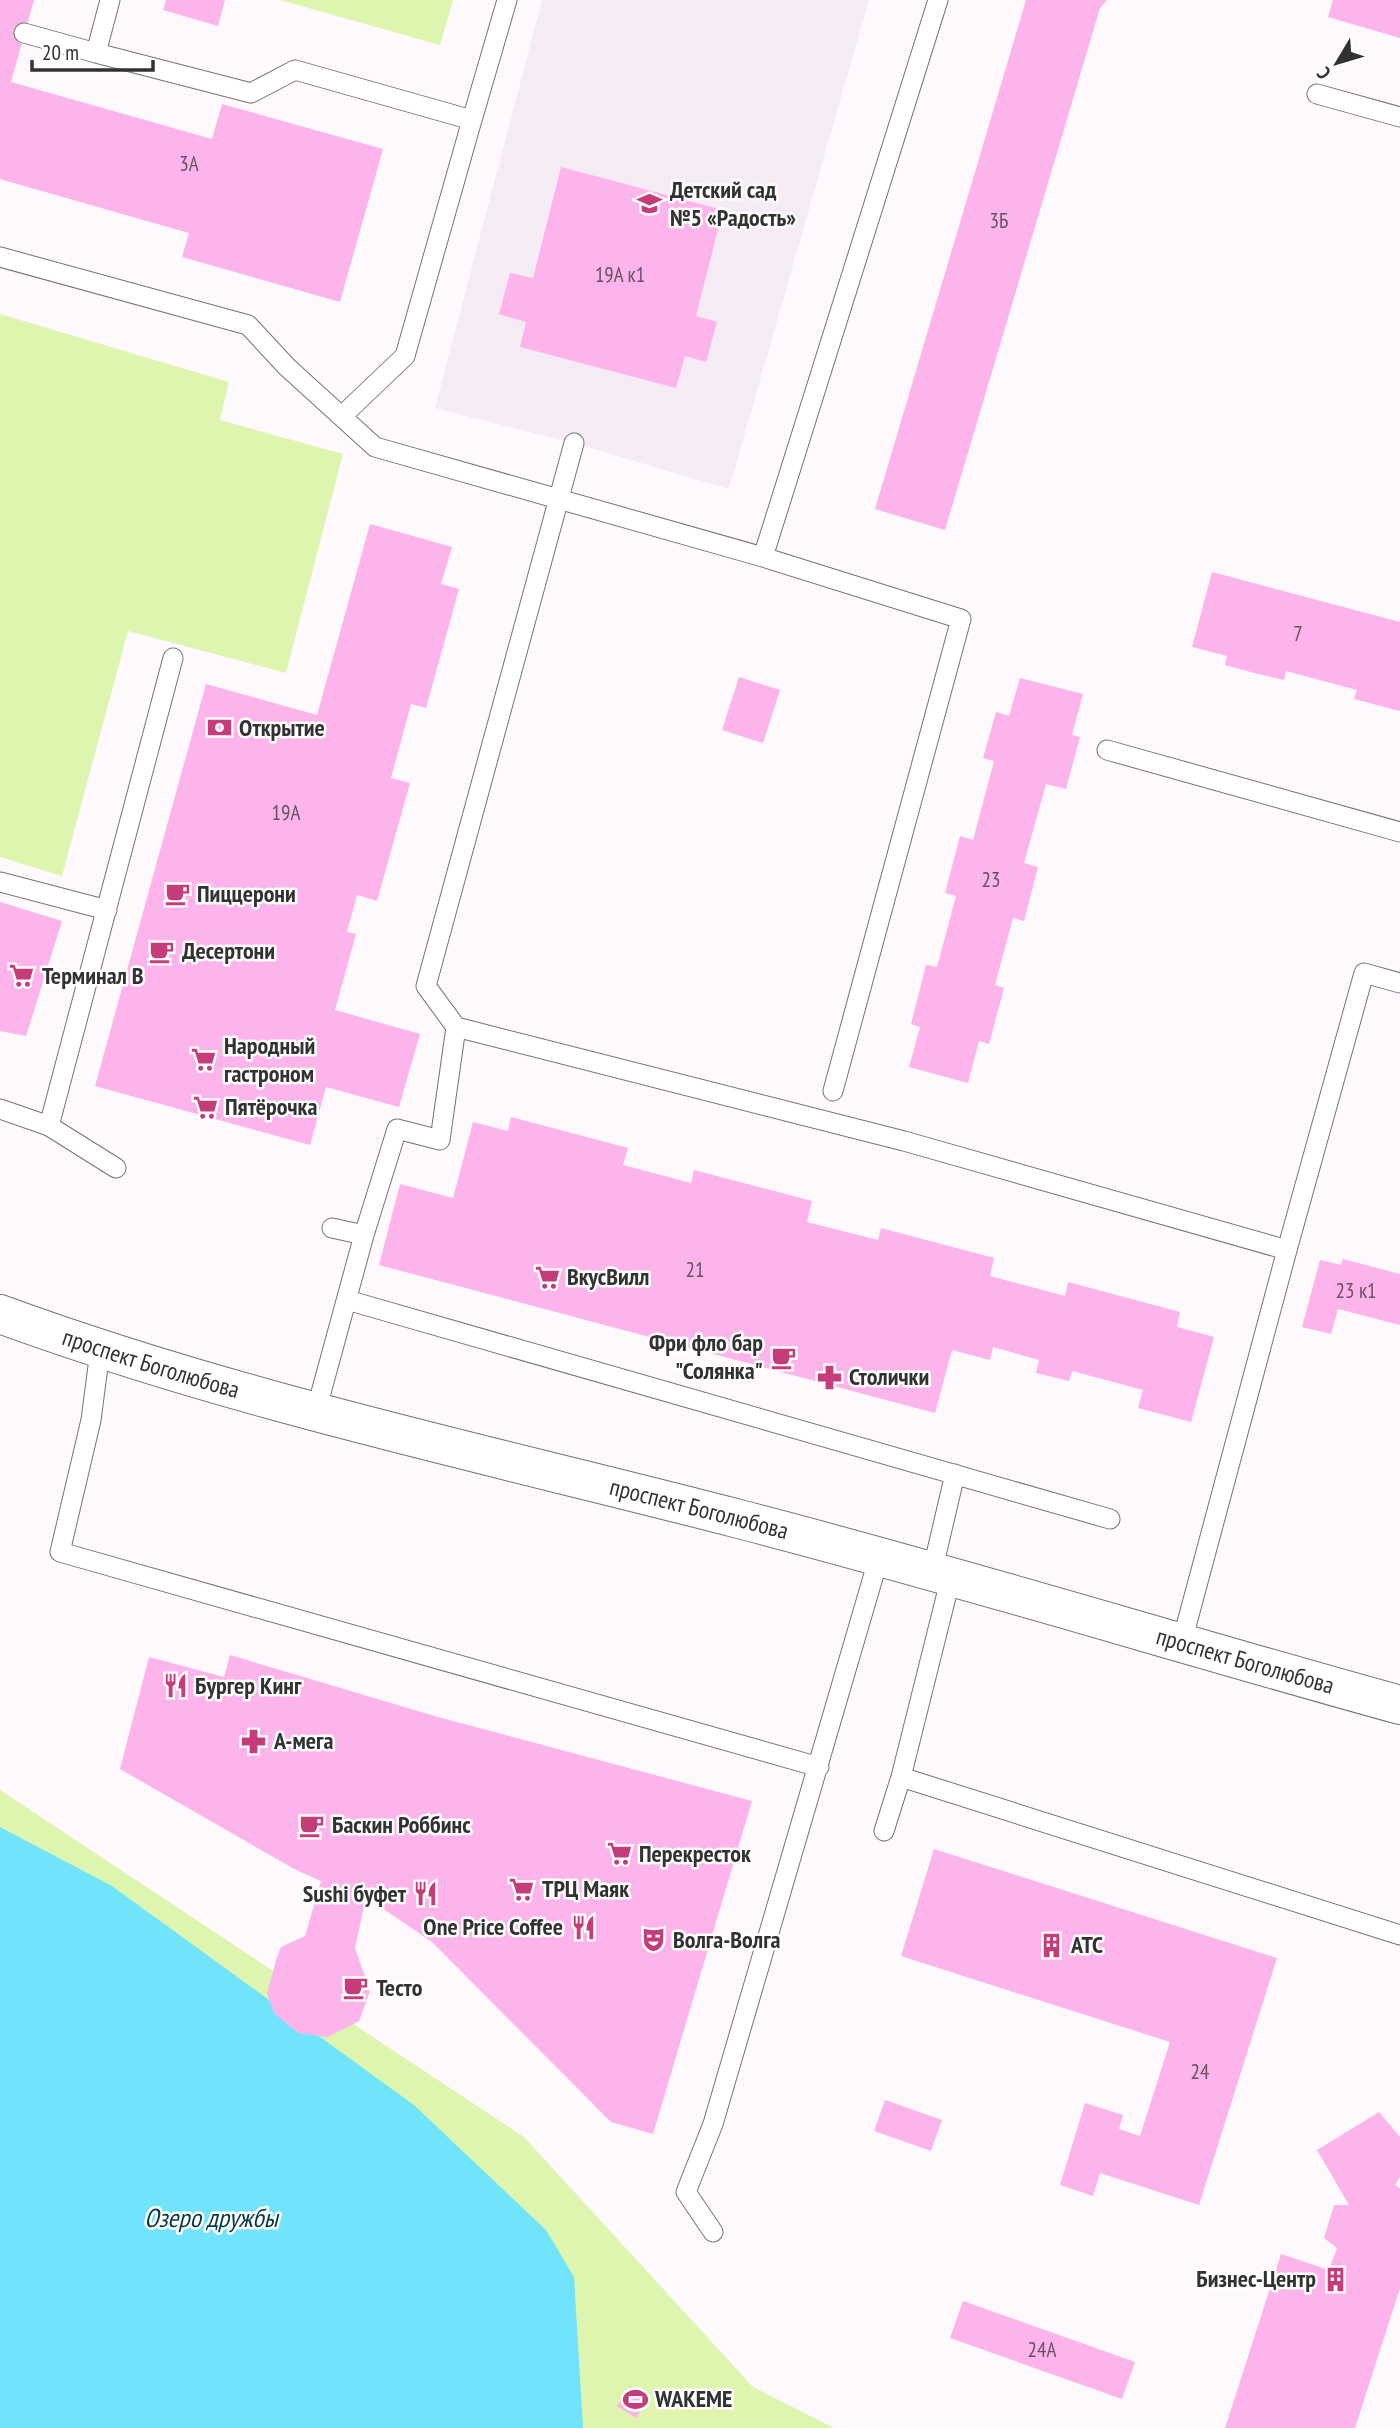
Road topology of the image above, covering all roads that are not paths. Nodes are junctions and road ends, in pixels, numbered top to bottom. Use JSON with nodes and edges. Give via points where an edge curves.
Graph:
{"nodes":[{"id":1,"x":110,"y":0,"type":"edge"},
{"id":2,"x":507,"y":0,"type":"edge"},
{"id":3,"x":938,"y":0,"type":"edge"},
{"id":4,"x":24,"y":33,"type":"dead end"},
{"id":5,"x":96,"y":53,"type":"junction"},
{"id":6,"x":1317,"y":94,"type":"dead end"},
{"id":7,"x":1400,"y":117,"type":"edge"},
{"id":8,"x":472,"y":120,"type":"junction"},
{"id":9,"x":0,"y":257,"type":"edge"},
{"id":10,"x":343,"y":415,"type":"junction"},
{"id":11,"x":574,"y":443,"type":"dead end"},
{"id":12,"x":560,"y":500,"type":"junction"},
{"id":13,"x":763,"y":557,"type":"junction"},
{"id":14,"x":173,"y":658,"type":"dead end"},
{"id":15,"x":1107,"y":750,"type":"dead end"},
{"id":16,"x":1400,"y":832,"type":"edge"},
{"id":17,"x":0,"y":882,"type":"edge"},
{"id":18,"x":107,"y":910,"type":"junction"},
{"id":19,"x":1400,"y":983,"type":"edge"},
{"id":20,"x":456,"y":1027,"type":"junction"},
{"id":21,"x":833,"y":1091,"type":"dead end"},
{"id":22,"x":0,"y":1109,"type":"edge"},
{"id":23,"x":50,"y":1126,"type":"junction"},
{"id":24,"x":116,"y":1168,"type":"dead end"},
{"id":25,"x":332,"y":1228,"type":"dead end"},
{"id":26,"x":364,"y":1235,"type":"junction"},
{"id":27,"x":1287,"y":1250,"type":"junction"},
{"id":28,"x":346,"y":1300,"type":"junction"},
{"id":29,"x":0,"y":1314,"type":"edge"},
{"id":30,"x":100,"y":1351,"type":"junction"},
{"id":31,"x":316,"y":1411,"type":"junction"},
{"id":32,"x":955,"y":1474,"type":"junction"},
{"id":33,"x":1110,"y":1519,"type":"dead end"},
{"id":34,"x":879,"y":1557,"type":"junction"},
{"id":35,"x":942,"y":1574,"type":"junction"},
{"id":36,"x":1181,"y":1645,"type":"junction"},
{"id":37,"x":1400,"y":1705,"type":"edge"},
{"id":38,"x":819,"y":1767,"type":"junction"},
{"id":39,"x":901,"y":1777,"type":"junction"},
{"id":40,"x":884,"y":1831,"type":"dead end"},
{"id":41,"x":1400,"y":1935,"type":"edge"},
{"id":42,"x":713,"y":2232,"type":"dead end"}],
"edges":[{"from":1,"to":5,"type":"lane"},
{"from":2,"to":8,"type":"lane"},
{"from":3,"to":13,"type":"lane"},
{"from":4,"to":5,"type":"lane"},
{"from":5,"to":8,"type":"lane","via":[[251,93],[295,70]]},
{"from":6,"to":7,"type":"lane"},
{"from":8,"to":10,"type":"lane","via":[[405,356]]},
{"from":9,"to":10,"type":"lane","via":[[248,325],[287,367]]},
{"from":10,"to":12,"type":"lane","via":[[375,447]]},
{"from":11,"to":12,"type":"lane"},
{"from":12,"to":13,"type":"lane"},
{"from":12,"to":20,"type":"lane","via":[[426,986]]},
{"from":13,"to":21,"type":"lane","via":[[961,619]]},
{"from":14,"to":18,"type":"lane"},
{"from":15,"to":16,"type":"lane"},
{"from":17,"to":18,"type":"lane"},
{"from":18,"to":23,"type":"lane"},
{"from":19,"to":27,"type":"lane","via":[[1364,973]]},
{"from":20,"to":26,"type":"lane","via":[[440,1140],[397,1129]]},
{"from":20,"to":27,"type":"lane","via":[[904,1141]]},
{"from":22,"to":23,"type":"lane"},
{"from":23,"to":24,"type":"lane"},
{"from":25,"to":26,"type":"lane"},
{"from":26,"to":28,"type":"lane"},
{"from":27,"to":36,"type":"lane"},
{"from":28,"to":31,"type":"lane"},
{"from":28,"to":32,"type":"lane"},
{"from":29,"to":30,"type":"main road","name":"проспект Боголюбова"},
{"from":30,"to":31,"type":"main road","name":"проспект Боголюбова"},
{"from":30,"to":38,"type":"lane","via":[[91,1420],[60,1552]]},
{"from":31,"to":34,"type":"main road","name":"проспект Боголюбова"},
{"from":32,"to":33,"type":"lane"},
{"from":32,"to":35,"type":"lane"},
{"from":34,"to":35,"type":"main road","name":"проспект Боголюбова"},
{"from":34,"to":38,"type":"lane"},
{"from":35,"to":36,"type":"main road","name":"проспект Боголюбова"},
{"from":35,"to":39,"type":"lane"},
{"from":36,"to":37,"type":"main road","name":"проспект Боголюбова"},
{"from":38,"to":42,"type":"lane","via":[[713,2124],[686,2192]]},
{"from":39,"to":40,"type":"lane"},
{"from":39,"to":41,"type":"lane"}]}
